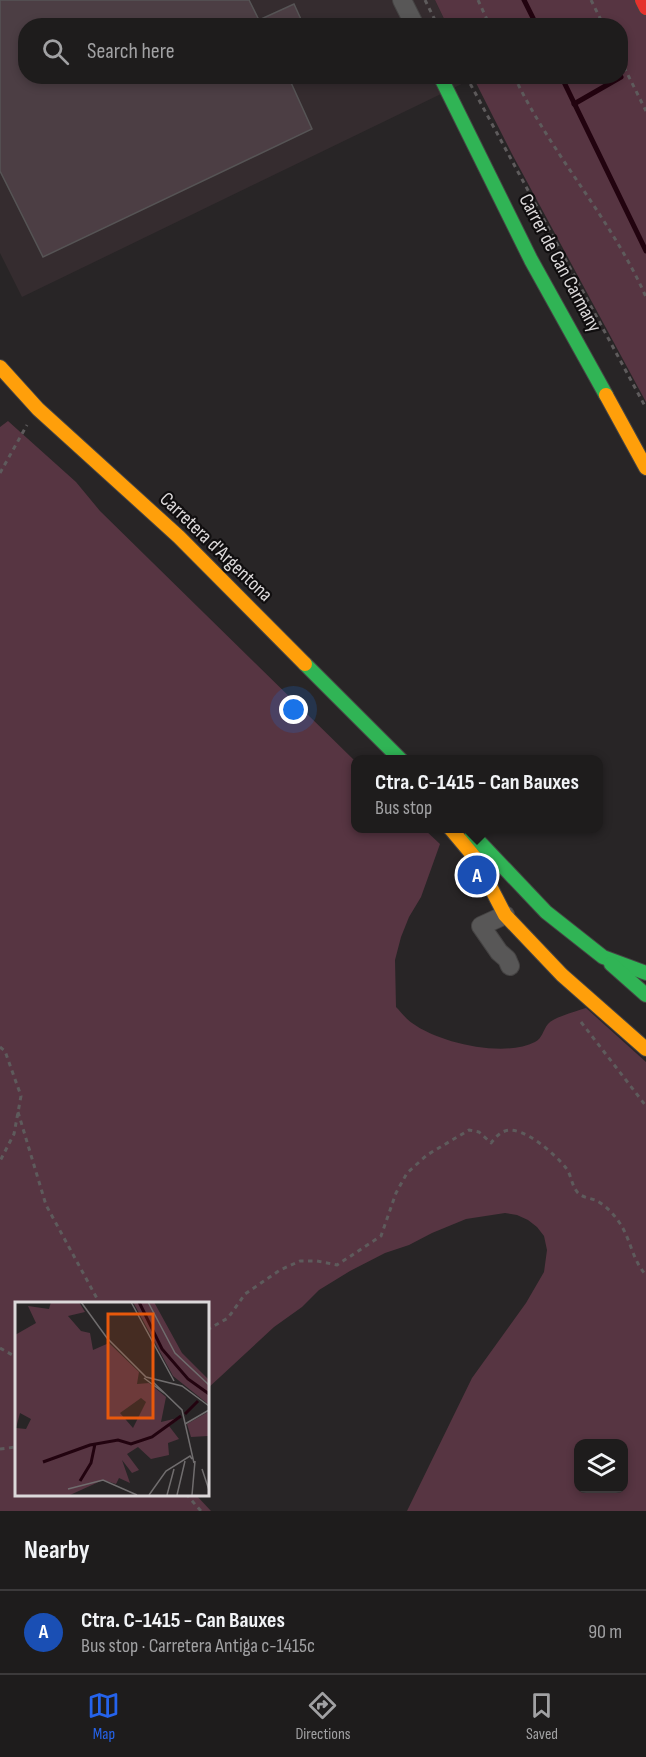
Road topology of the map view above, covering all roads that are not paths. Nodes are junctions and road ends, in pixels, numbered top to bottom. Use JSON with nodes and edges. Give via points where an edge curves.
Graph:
{"nodes":[{"id":1,"x":402,"y":0,"type":"edge"},
{"id":2,"x":642,"y":0,"type":"edge"},
{"id":3,"x":646,"y":8,"type":"edge"},
{"id":4,"x":411,"y":18,"type":"edge"},
{"id":5,"x":444,"y":84,"type":"edge"},
{"id":6,"x":0,"y":367,"type":"edge"},
{"id":7,"x":646,"y":468,"type":"edge"},
{"id":8,"x":397,"y":755,"type":"edge"},
{"id":9,"x":454,"y":833,"type":"edge"},
{"id":10,"x":471,"y":833,"type":"edge"},
{"id":11,"x":506,"y":915,"type":"junction"},
{"id":12,"x":603,"y":957,"type":"junction"},
{"id":13,"x":510,"y":966,"type":"dead end"},
{"id":14,"x":646,"y":973,"type":"edge"},
{"id":15,"x":646,"y":994,"type":"edge"},
{"id":16,"x":646,"y":1049,"type":"edge"}],
"edges":[{"from":1,"to":4,"type":"street"},
{"from":2,"to":3,"type":"main road"},
{"from":5,"to":7,"type":"main road","name":"Carrer de Can Carmany","via":[[531,260]]},
{"from":6,"to":8,"type":"main road","name":"Carretera d'Argentona","via":[[38,409],[179,537]]},
{"from":9,"to":11,"type":"main road","via":[[476,859]]},
{"from":10,"to":12,"type":"main road","via":[[546,912]]},
{"from":11,"to":13,"type":"street","via":[[482,926]]},
{"from":11,"to":16,"type":"main road","via":[[562,975]]},
{"from":12,"to":14,"type":"main road"},
{"from":12,"to":15,"type":"main road"}]}
